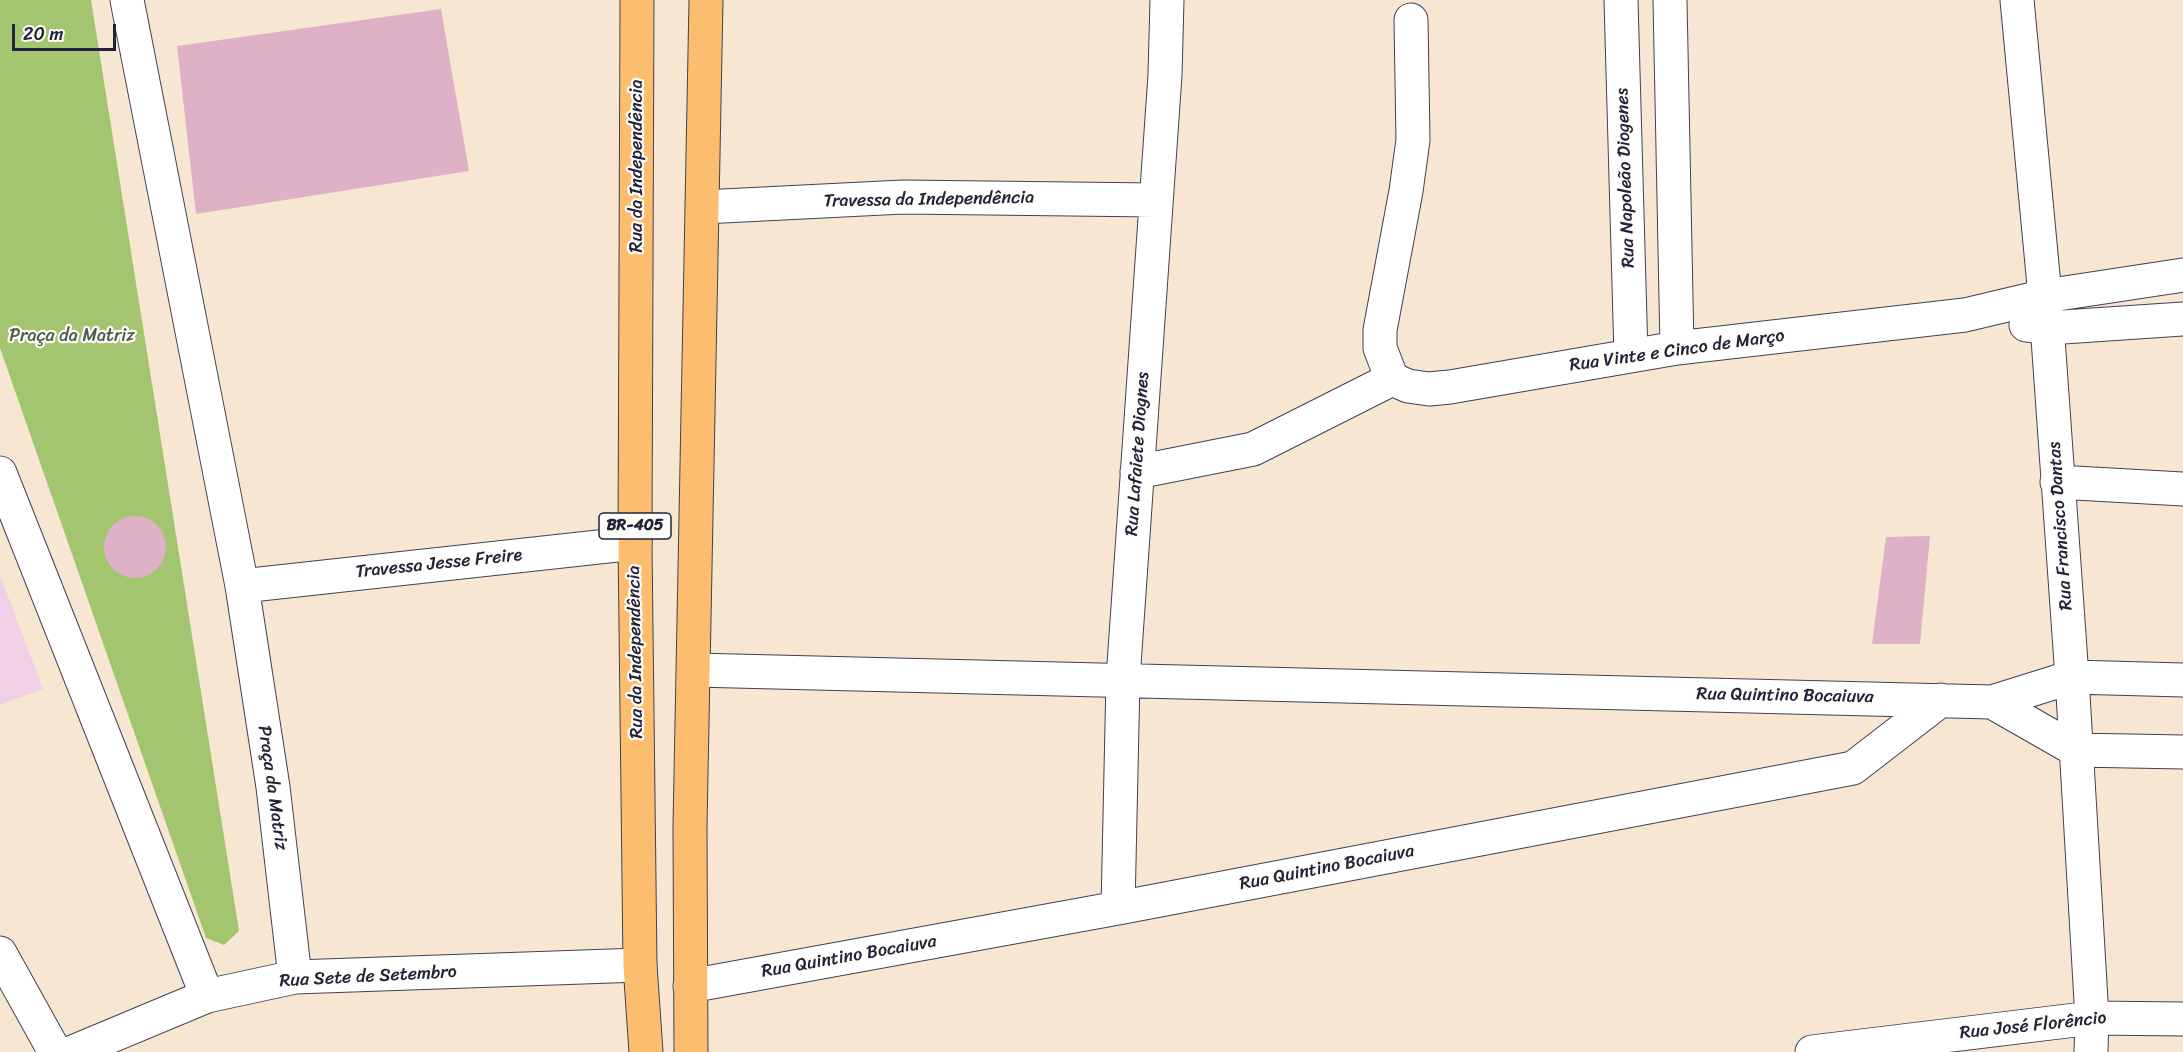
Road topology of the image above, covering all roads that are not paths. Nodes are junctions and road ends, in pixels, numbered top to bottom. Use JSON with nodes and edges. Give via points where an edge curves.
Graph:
{"nodes":[{"id":1,"x":127,"y":0,"type":"edge"},
{"id":2,"x":637,"y":0,"type":"edge"},
{"id":3,"x":706,"y":0,"type":"edge"},
{"id":4,"x":1167,"y":0,"type":"edge"},
{"id":5,"x":1621,"y":0,"type":"edge"},
{"id":6,"x":1670,"y":0,"type":"edge"},
{"id":7,"x":2017,"y":0,"type":"edge"},
{"id":8,"x":1411,"y":20,"type":"dead end"},
{"id":9,"x":1673,"y":156,"type":"junction"},
{"id":10,"x":1626,"y":158,"type":"junction"},
{"id":11,"x":1155,"y":200,"type":"junction"},
{"id":12,"x":703,"y":207,"type":"junction"},
{"id":13,"x":2183,"y":275,"type":"edge"},
{"id":14,"x":2045,"y":296,"type":"junction"},
{"id":15,"x":1965,"y":315,"type":"junction"},
{"id":16,"x":2183,"y":319,"type":"edge"},
{"id":17,"x":2048,"y":328,"type":"junction"},
{"id":18,"x":1677,"y":348,"type":"junction"},
{"id":19,"x":1631,"y":356,"type":"junction"},
{"id":20,"x":1392,"y":379,"type":"junction"},
{"id":21,"x":1137,"y":472,"type":"junction"},
{"id":22,"x":0,"y":473,"type":"edge"},
{"id":23,"x":2057,"y":482,"type":"junction"},
{"id":24,"x":2183,"y":489,"type":"edge"},
{"id":25,"x":635,"y":543,"type":"junction"},
{"id":26,"x":243,"y":586,"type":"junction"},
{"id":27,"x":694,"y":670,"type":"junction"},
{"id":28,"x":2072,"y":677,"type":"junction"},
{"id":29,"x":1123,"y":679,"type":"junction"},
{"id":30,"x":2183,"y":680,"type":"edge"},
{"id":31,"x":1941,"y":700,"type":"junction"},
{"id":32,"x":1992,"y":702,"type":"junction"},
{"id":33,"x":2076,"y":750,"type":"junction"},
{"id":34,"x":2183,"y":752,"type":"edge"},
{"id":35,"x":1118,"y":908,"type":"junction"},
{"id":36,"x":0,"y":953,"type":"edge"},
{"id":37,"x":640,"y":965,"type":"junction"},
{"id":38,"x":295,"y":977,"type":"junction"},
{"id":39,"x":690,"y":986,"type":"junction"},
{"id":40,"x":207,"y":996,"type":"junction"},
{"id":41,"x":2092,"y":1018,"type":"junction"},
{"id":42,"x":2183,"y":1019,"type":"edge"},
{"id":43,"x":55,"y":1052,"type":"edge"},
{"id":44,"x":73,"y":1052,"type":"edge"},
{"id":45,"x":646,"y":1052,"type":"edge"},
{"id":46,"x":691,"y":1052,"type":"edge"},
{"id":47,"x":1812,"y":1052,"type":"edge"},
{"id":48,"x":2091,"y":1052,"type":"edge"}],
"edges":[{"from":1,"to":26,"type":"street","name":"Praça da Matriz"},
{"from":2,"to":25,"type":"highway","name":"Rua da Independência","number":"BR-405"},
{"from":3,"to":12,"type":"highway","number":"BR-405"},
{"from":4,"to":11,"type":"street","name":"Rua Lafaiete Diognes"},
{"from":5,"to":10,"type":"street","name":"Rua Napoleão Diogenes"},
{"from":6,"to":9,"type":"street"},
{"from":7,"to":14,"type":"street","name":"Rua Francisco Dantas"},
{"from":8,"to":20,"type":"street","via":[[1413,140],[1380,330],[1380,348]]},
{"from":9,"to":10,"type":"street"},
{"from":9,"to":18,"type":"street"},
{"from":10,"to":19,"type":"street","name":"Rua Napoleão Diogenes"},
{"from":11,"to":12,"type":"street","name":"Travessa da Independência","via":[[903,197]]},
{"from":11,"to":21,"type":"street","name":"Rua Lafaiete Diognes"},
{"from":12,"to":27,"type":"highway","number":"BR-405"},
{"from":13,"to":14,"type":"street","name":"Rua Vinte e Cinco de Março"},
{"from":14,"to":15,"type":"street","name":"Rua Vinte e Cinco de Março"},
{"from":14,"to":17,"type":"street","name":"Rua Francisco Dantas"},
{"from":15,"to":17,"type":"street","name":"Rua Vinte e Cinco de Março"},
{"from":15,"to":18,"type":"street","name":"Rua Vinte e Cinco de Março"},
{"from":16,"to":17,"type":"street","name":"Rua Vinte e Cinco de Março"},
{"from":17,"to":23,"type":"street","name":"Rua Francisco Dantas"},
{"from":18,"to":19,"type":"street","name":"Rua Vinte e Cinco de Março"},
{"from":19,"to":20,"type":"street","name":"Rua Vinte e Cinco de Março","via":[[1450,387],[1429,389]]},
{"from":20,"to":21,"type":"street","via":[[1253,449]]},
{"from":21,"to":29,"type":"street","name":"Rua Lafaiete Diognes"},
{"from":22,"to":40,"type":"street"},
{"from":23,"to":24,"type":"street"},
{"from":23,"to":28,"type":"street","name":"Rua Francisco Dantas"},
{"from":25,"to":26,"type":"street","name":"Travessa Jesse Freire"},
{"from":25,"to":37,"type":"highway","name":"Rua da Independência","number":"BR-405"},
{"from":26,"to":38,"type":"street","name":"Praça da Matriz","via":[[273,787]]},
{"from":27,"to":29,"type":"street","name":"Rua Quintino Bocaiuva"},
{"from":27,"to":39,"type":"highway","number":"BR-405"},
{"from":28,"to":30,"type":"street","name":"Rua Quintino Bocaiuva"},
{"from":28,"to":32,"type":"street","name":"Rua Quintino Bocaiuva"},
{"from":28,"to":33,"type":"street","name":"Rua Francisco Dantas"},
{"from":29,"to":31,"type":"street","name":"Rua Quintino Bocaiuva"},
{"from":29,"to":35,"type":"street","name":"Rua Lafaiete Diognes"},
{"from":31,"to":32,"type":"street","name":"Rua Quintino Bocaiuva"},
{"from":31,"to":35,"type":"street","name":"Rua Quintino Bocaiuva","via":[[1853,768]]},
{"from":32,"to":33,"type":"street","name":"Rua Quintino Bocaiuva"},
{"from":33,"to":34,"type":"street","name":"Rua Quintino Bocaiuva"},
{"from":33,"to":41,"type":"street","name":"Rua Francisco Dantas"},
{"from":35,"to":39,"type":"street","name":"Rua Quintino Bocaiuva"},
{"from":36,"to":43,"type":"street"},
{"from":37,"to":38,"type":"street","name":"Rua Sete de Setembro"},
{"from":37,"to":45,"type":"highway","name":"Rua da Independência","number":"BR-405"},
{"from":38,"to":40,"type":"street","name":"Rua Sete de Setembro"},
{"from":39,"to":46,"type":"highway","number":"BR-405"},
{"from":40,"to":44,"type":"street","name":"Rua Sete de Setembro"},
{"from":41,"to":42,"type":"street","name":"Rua José Florêncio"},
{"from":41,"to":47,"type":"street","name":"Rua José Florêncio"},
{"from":41,"to":48,"type":"street","name":"Rua Francisco Dantas"}]}
